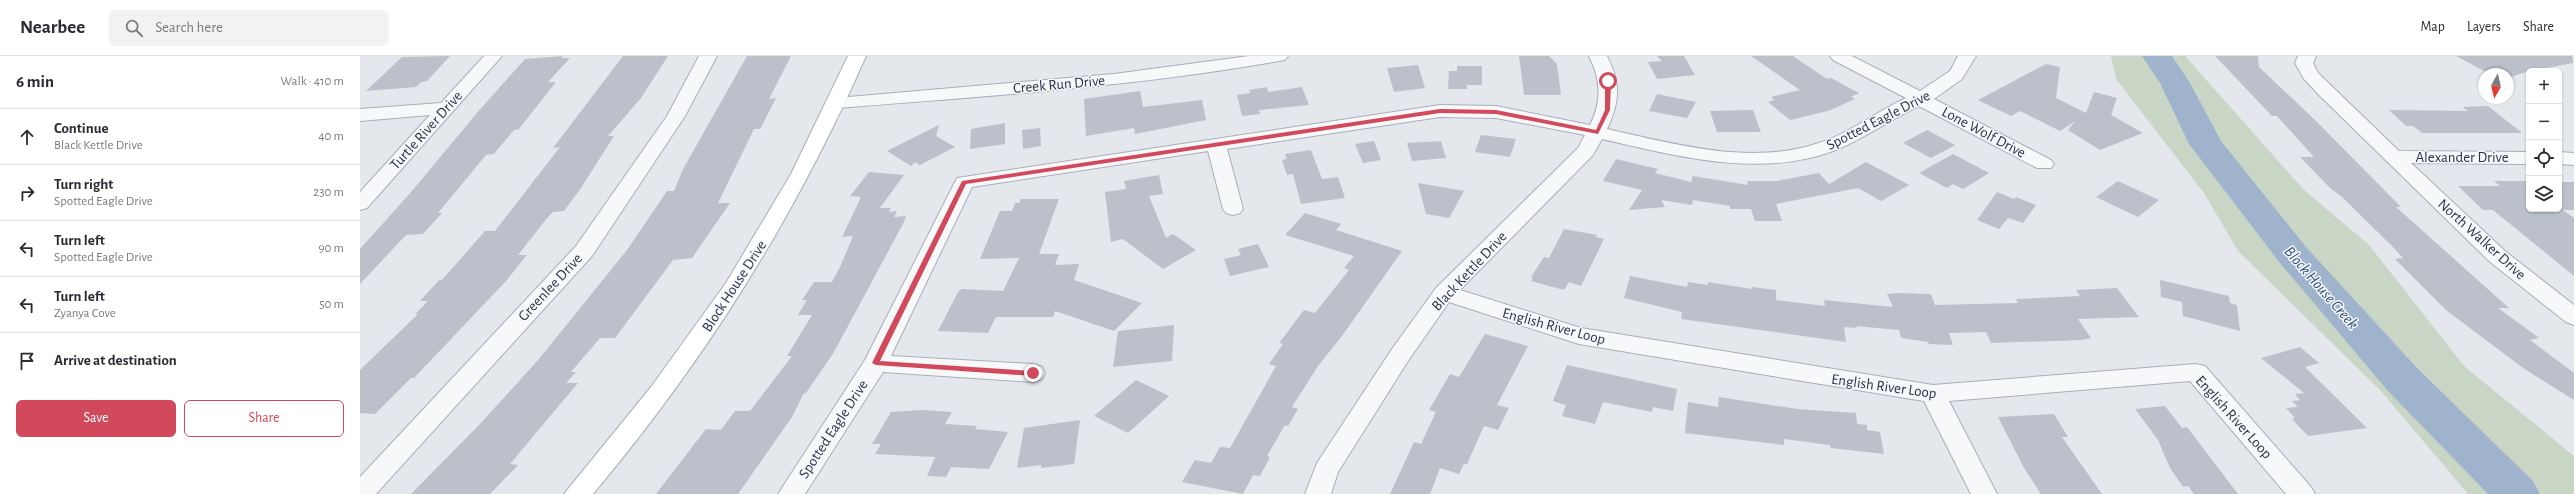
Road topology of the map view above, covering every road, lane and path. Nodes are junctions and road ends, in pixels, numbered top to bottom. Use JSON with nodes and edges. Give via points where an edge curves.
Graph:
{"nodes":[{"id":1,"x":493,"y":56,"type":"edge"},
{"id":2,"x":708,"y":56,"type":"edge"},
{"id":3,"x":857,"y":56,"type":"edge"},
{"id":4,"x":1279,"y":56,"type":"edge"},
{"id":5,"x":1598,"y":56,"type":"edge"},
{"id":6,"x":1839,"y":56,"type":"edge"},
{"id":7,"x":1968,"y":56,"type":"edge"},
{"id":8,"x":2307,"y":56,"type":"edge"},
{"id":9,"x":1210,"y":62,"type":"edge"},
{"id":10,"x":1920,"y":97,"type":"junction"},
{"id":11,"x":837,"y":103,"type":"junction"},
{"id":12,"x":444,"y":108,"type":"junction"},
{"id":13,"x":360,"y":115,"type":"edge"},
{"id":14,"x":1598,"y":132,"type":"junction"},
{"id":15,"x":1216,"y":144,"type":"junction"},
{"id":16,"x":2395,"y":157,"type":"junction"},
{"id":17,"x":2526,"y":158,"type":"edge"},
{"id":18,"x":2562,"y":158,"type":"edge"},
{"id":19,"x":2574,"y":159,"type":"edge"},
{"id":20,"x":2044,"y":164,"type":"dead end"},
{"id":21,"x":360,"y":204,"type":"edge"},
{"id":22,"x":1233,"y":209,"type":"dead end"},
{"id":23,"x":1444,"y":293,"type":"junction"},
{"id":24,"x":2574,"y":317,"type":"edge"},
{"id":25,"x":876,"y":363,"type":"junction"},
{"id":26,"x":1033,"y":373,"type":"dead end"},
{"id":27,"x":1933,"y":394,"type":"junction"},
{"id":28,"x":360,"y":494,"type":"edge"},
{"id":29,"x":577,"y":494,"type":"edge"},
{"id":30,"x":792,"y":494,"type":"edge"},
{"id":31,"x":1318,"y":494,"type":"edge"},
{"id":32,"x":1984,"y":494,"type":"edge"},
{"id":33,"x":2302,"y":494,"type":"edge"}],
"edges":[{"from":1,"to":12,"type":"street","name":"Turtle River Drive"},
{"from":2,"to":28,"type":"street","name":"Greenlee Drive","via":[[676,116],[584,251]]},
{"from":3,"to":11,"type":"street","name":"Block House Drive"},
{"from":4,"to":9,"type":"street","name":"Creek Run Drive"},
{"from":5,"to":14,"type":"street","name":"Black Kettle Drive","via":[[1604,68],[1609,94],[1607,110]]},
{"from":6,"to":10,"type":"street","name":"Lone Wolf Drive"},
{"from":7,"to":10,"type":"street","name":"Spotted Eagle Drive","via":[[1960,71],[1942,88]]},
{"from":8,"to":16,"type":"street","name":"North Walker Drive","via":[[2304,63],[2310,75]]},
{"from":9,"to":11,"type":"street","name":"Creek Run Drive"},
{"from":10,"to":14,"type":"street","name":"Spotted Eagle Drive","via":[[1818,150],[1763,159],[1696,155]]},
{"from":10,"to":20,"type":"street","name":"Lone Wolf Drive"},
{"from":11,"to":29,"type":"street","name":"Block House Drive","via":[[798,183],[746,272],[687,358],[608,459]]},
{"from":12,"to":13,"type":"street"},
{"from":12,"to":21,"type":"street","name":"Turtle River Drive"},
{"from":14,"to":15,"type":"street","name":"Spotted Eagle Drive","via":[[1496,112],[1440,111]]},
{"from":14,"to":23,"type":"street","name":"Black Kettle Drive","via":[[1586,151]]},
{"from":15,"to":22,"type":"street"},
{"from":15,"to":25,"type":"street","name":"Spotted Eagle Drive","via":[[964,182]]},
{"from":16,"to":17,"type":"street","name":"Alexander Drive"},
{"from":16,"to":24,"type":"street","name":"North Walker Drive","via":[[2497,256]]},
{"from":18,"to":19,"type":"street"},
{"from":23,"to":27,"type":"street","name":"English River Loop","via":[[1579,336]]},
{"from":23,"to":31,"type":"street","name":"Black Kettle Drive","via":[[1400,355],[1326,470]]},
{"from":25,"to":26,"type":"street"},
{"from":25,"to":30,"type":"street","name":"Spotted Eagle Drive"},
{"from":27,"to":32,"type":"street"},
{"from":27,"to":33,"type":"street","name":"English River Loop","via":[[2196,372]]}]}
